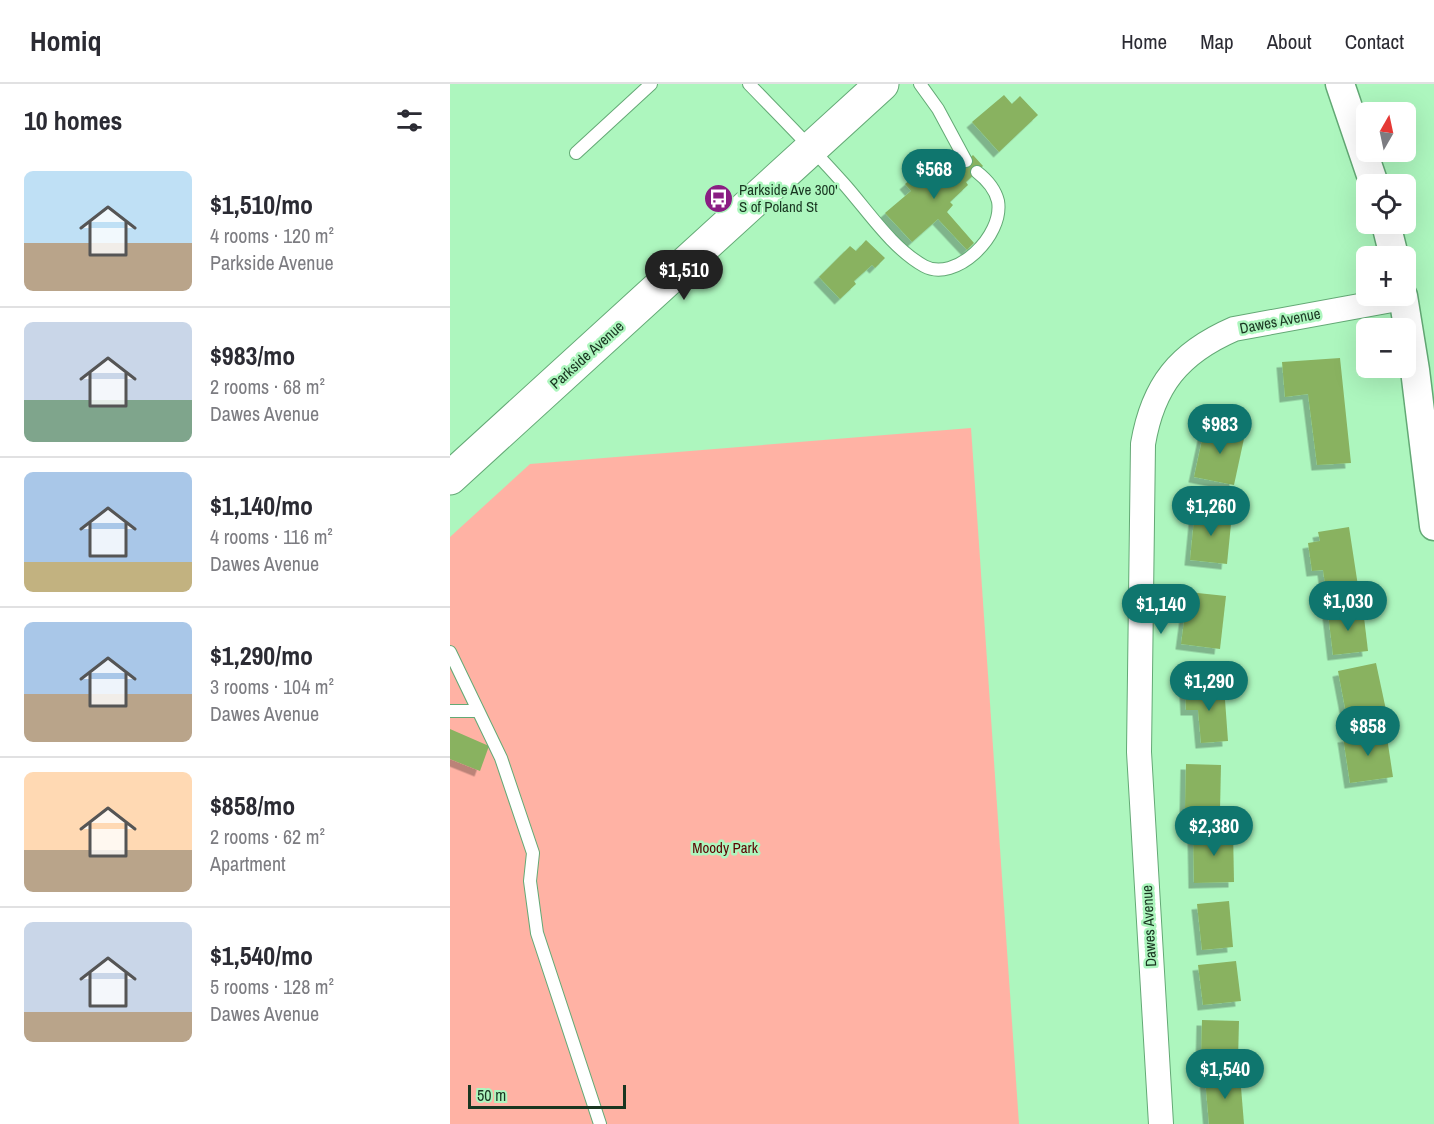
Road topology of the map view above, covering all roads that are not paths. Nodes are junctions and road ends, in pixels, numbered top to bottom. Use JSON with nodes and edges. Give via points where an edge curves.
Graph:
{"nodes":[{"id":1,"x":651,"y":84,"type":"edge"},
{"id":2,"x":749,"y":84,"type":"edge"},
{"id":3,"x":882,"y":84,"type":"edge"},
{"id":4,"x":920,"y":84,"type":"edge"},
{"id":5,"x":1340,"y":84,"type":"edge"},
{"id":6,"x":812,"y":149,"type":"junction"},
{"id":7,"x":576,"y":153,"type":"dead end"},
{"id":8,"x":966,"y":161,"type":"dead end"},
{"id":9,"x":977,"y":172,"type":"dead end"},
{"id":10,"x":1371,"y":174,"type":"edge"},
{"id":11,"x":1356,"y":306,"type":"edge"},
{"id":12,"x":1404,"y":306,"type":"edge"},
{"id":13,"x":452,"y":474,"type":"edge"},
{"id":14,"x":1434,"y":526,"type":"edge"},
{"id":15,"x":450,"y":652,"type":"edge"},
{"id":16,"x":450,"y":711,"type":"edge"},
{"id":17,"x":477,"y":711,"type":"junction"},
{"id":18,"x":600,"y":1124,"type":"edge"},
{"id":19,"x":1161,"y":1124,"type":"edge"}],
"edges":[{"from":1,"to":7,"type":"lane"},
{"from":2,"to":6,"type":"lane"},
{"from":3,"to":6,"type":"main road","name":"Parkside Avenue"},
{"from":4,"to":8,"type":"lane"},
{"from":5,"to":10,"type":"street"},
{"from":6,"to":9,"type":"lane","via":[[905,252],[927,267],[951,267],[983,248],[994,231],[998,200]]},
{"from":6,"to":13,"type":"main road","name":"Parkside Avenue"},
{"from":11,"to":19,"type":"street","name":"Dawes Avenue","via":[[1234,329],[1209,340],[1187,355],[1170,374],[1147,420],[1143,444],[1139,752]]},
{"from":12,"to":14,"type":"street"},
{"from":15,"to":17,"type":"lane"},
{"from":16,"to":17,"type":"lane"},
{"from":17,"to":18,"type":"lane","via":[[501,758],[533,853],[530,881],[537,933]]}]}
